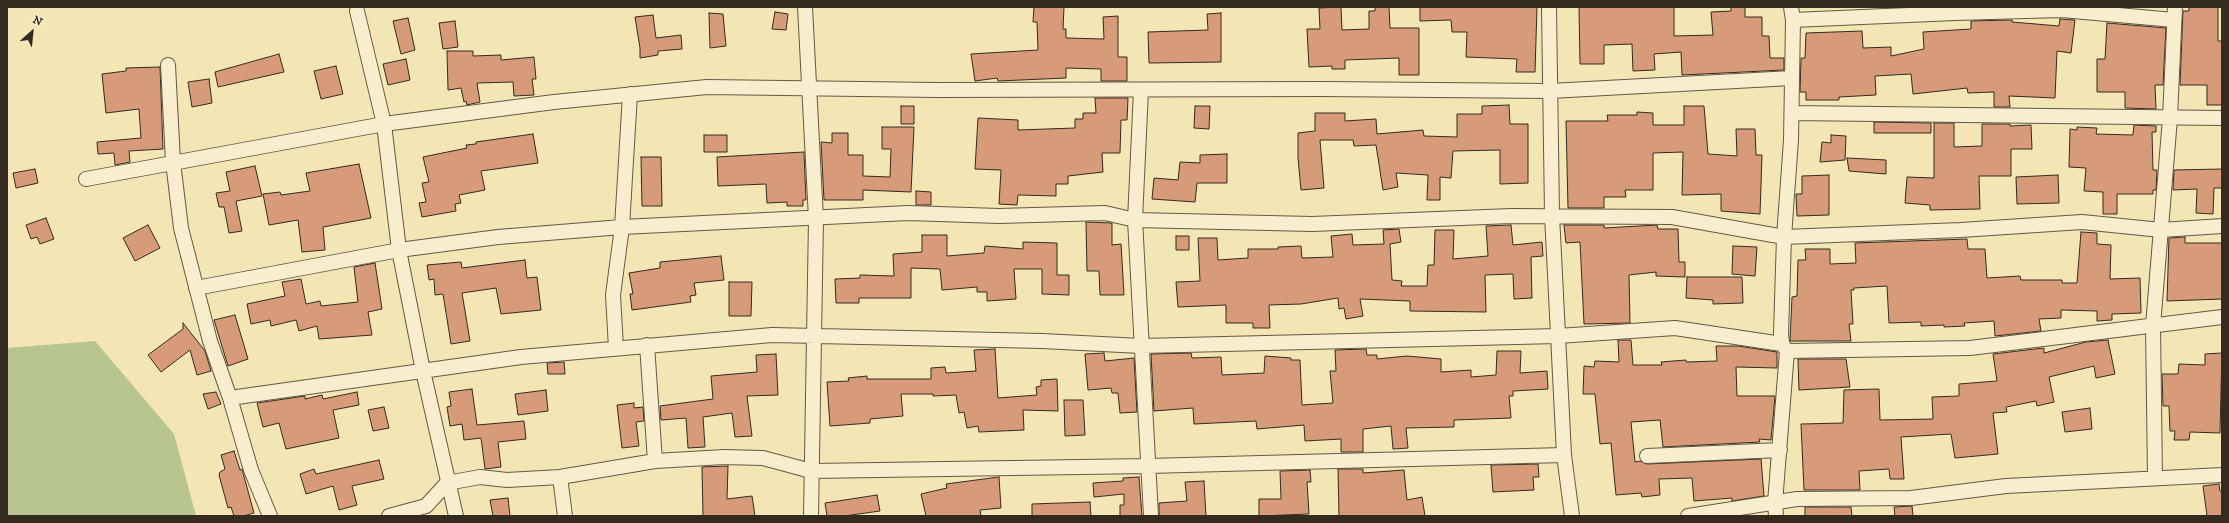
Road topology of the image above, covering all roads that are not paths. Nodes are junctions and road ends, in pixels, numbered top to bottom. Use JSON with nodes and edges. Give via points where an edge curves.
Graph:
{"nodes":[{"id":1,"x":805,"y":7,"type":"edge"},
{"id":2,"x":1549,"y":7,"type":"edge"},
{"id":3,"x":357,"y":11,"type":"dead end"},
{"id":4,"x":1792,"y":14,"type":"edge"},
{"id":5,"x":2175,"y":14,"type":"edge"},
{"id":6,"x":168,"y":65,"type":"dead end"},
{"id":7,"x":1792,"y":78,"type":"junction"},
{"id":8,"x":810,"y":88,"type":"junction"},
{"id":9,"x":1141,"y":90,"type":"junction"},
{"id":10,"x":1550,"y":91,"type":"junction"},
{"id":11,"x":630,"y":94,"type":"junction"},
{"id":12,"x":1792,"y":113,"type":"junction"},
{"id":13,"x":2170,"y":118,"type":"junction"},
{"id":14,"x":2222,"y":118,"type":"edge"},
{"id":15,"x":384,"y":124,"type":"junction"},
{"id":16,"x":173,"y":162,"type":"junction"},
{"id":17,"x":86,"y":179,"type":"dead end"},
{"id":18,"x":1552,"y":215,"type":"junction"},
{"id":19,"x":816,"y":218,"type":"junction"},
{"id":20,"x":1135,"y":220,"type":"junction"},
{"id":21,"x":2222,"y":226,"type":"edge"},
{"id":22,"x":622,"y":227,"type":"junction"},
{"id":23,"x":2161,"y":230,"type":"junction"},
{"id":24,"x":1784,"y":237,"type":"junction"},
{"id":25,"x":399,"y":250,"type":"junction"},
{"id":26,"x":196,"y":288,"type":"junction"},
{"id":27,"x":2222,"y":317,"type":"edge"},
{"id":28,"x":2153,"y":326,"type":"junction"},
{"id":29,"x":813,"y":336,"type":"junction"},
{"id":30,"x":1558,"y":336,"type":"junction"},
{"id":31,"x":647,"y":345,"type":"junction"},
{"id":32,"x":1141,"y":346,"type":"junction"},
{"id":33,"x":1784,"y":347,"type":"junction"},
{"id":34,"x":616,"y":348,"type":"junction"},
{"id":35,"x":423,"y":371,"type":"junction"},
{"id":36,"x":230,"y":398,"type":"junction"},
{"id":37,"x":1780,"y":450,"type":"junction"},
{"id":38,"x":1564,"y":455,"type":"junction"},
{"id":39,"x":1647,"y":456,"type":"dead end"},
{"id":40,"x":654,"y":461,"type":"junction"},
{"id":41,"x":1148,"y":466,"type":"junction"},
{"id":42,"x":811,"y":471,"type":"junction"},
{"id":43,"x":2222,"y":475,"type":"edge"},
{"id":44,"x":560,"y":477,"type":"junction"},
{"id":45,"x":2155,"y":478,"type":"junction"},
{"id":46,"x":447,"y":482,"type":"junction"},
{"id":47,"x":1775,"y":510,"type":"edge"},
{"id":48,"x":270,"y":516,"type":"edge"},
{"id":49,"x":389,"y":516,"type":"edge"},
{"id":50,"x":456,"y":516,"type":"edge"},
{"id":51,"x":565,"y":516,"type":"edge"},
{"id":52,"x":812,"y":516,"type":"edge"},
{"id":53,"x":1152,"y":516,"type":"edge"},
{"id":54,"x":1572,"y":516,"type":"edge"},
{"id":55,"x":1688,"y":516,"type":"edge"}],
"edges":[{"from":1,"to":8,"type":"street"},
{"from":2,"to":10,"type":"street"},
{"from":3,"to":15,"type":"street"},
{"from":4,"to":5,"type":"street","via":[[2062,10]]},
{"from":4,"to":7,"type":"street"},
{"from":5,"to":13,"type":"street"},
{"from":6,"to":16,"type":"street"},
{"from":7,"to":10,"type":"street"},
{"from":7,"to":12,"type":"street"},
{"from":8,"to":9,"type":"street"},
{"from":8,"to":11,"type":"street","via":[[707,87]]},
{"from":8,"to":19,"type":"street"},
{"from":9,"to":10,"type":"street"},
{"from":9,"to":20,"type":"street"},
{"from":10,"to":18,"type":"street"},
{"from":11,"to":15,"type":"street"},
{"from":11,"to":22,"type":"street"},
{"from":12,"to":13,"type":"street"},
{"from":12,"to":24,"type":"street"},
{"from":13,"to":14,"type":"street"},
{"from":13,"to":23,"type":"street"},
{"from":15,"to":16,"type":"street"},
{"from":15,"to":25,"type":"street"},
{"from":16,"to":17,"type":"street"},
{"from":16,"to":26,"type":"street","via":[[181,228]]},
{"from":18,"to":20,"type":"street","via":[[1312,224]]},
{"from":18,"to":24,"type":"street","via":[[1672,216]]},
{"from":18,"to":30,"type":"street"},
{"from":19,"to":20,"type":"street","via":[[908,213],[999,216],[1105,213]]},
{"from":19,"to":22,"type":"street"},
{"from":19,"to":29,"type":"street"},
{"from":20,"to":32,"type":"street"},
{"from":21,"to":23,"type":"street"},
{"from":22,"to":25,"type":"street","via":[[498,237]]},
{"from":22,"to":34,"type":"street","via":[[613,295]]},
{"from":23,"to":24,"type":"street","via":[[2082,222]]},
{"from":23,"to":28,"type":"street"},
{"from":24,"to":33,"type":"street"},
{"from":25,"to":26,"type":"street"},
{"from":25,"to":35,"type":"street"},
{"from":26,"to":36,"type":"street","via":[[210,341]]},
{"from":27,"to":28,"type":"street"},
{"from":28,"to":33,"type":"street","via":[[1970,348]]},
{"from":28,"to":45,"type":"street"},
{"from":29,"to":31,"type":"street","via":[[772,335]]},
{"from":29,"to":32,"type":"street"},
{"from":29,"to":42,"type":"street"},
{"from":30,"to":32,"type":"street"},
{"from":30,"to":33,"type":"street","via":[[1675,328]]},
{"from":30,"to":38,"type":"street"},
{"from":31,"to":34,"type":"street"},
{"from":31,"to":40,"type":"street"},
{"from":32,"to":41,"type":"street"},
{"from":33,"to":37,"type":"street"},
{"from":34,"to":35,"type":"street","via":[[521,357]]},
{"from":35,"to":36,"type":"street"},
{"from":35,"to":46,"type":"street"},
{"from":36,"to":48,"type":"street","via":[[252,470]]},
{"from":37,"to":39,"type":"street"},
{"from":37,"to":47,"type":"street"},
{"from":38,"to":41,"type":"street"},
{"from":38,"to":54,"type":"street"},
{"from":40,"to":42,"type":"street","via":[[724,457],[763,458]]},
{"from":40,"to":44,"type":"street"},
{"from":41,"to":42,"type":"street"},
{"from":41,"to":53,"type":"street"},
{"from":42,"to":52,"type":"street"},
{"from":43,"to":45,"type":"street"},
{"from":44,"to":46,"type":"street","via":[[507,480],[480,477]]},
{"from":44,"to":51,"type":"street"},
{"from":45,"to":47,"type":"street","via":[[2006,486],[1911,498],[1798,499]]},
{"from":46,"to":49,"type":"street","via":[[426,506]]},
{"from":46,"to":50,"type":"street"},
{"from":47,"to":55,"type":"street"}]}
